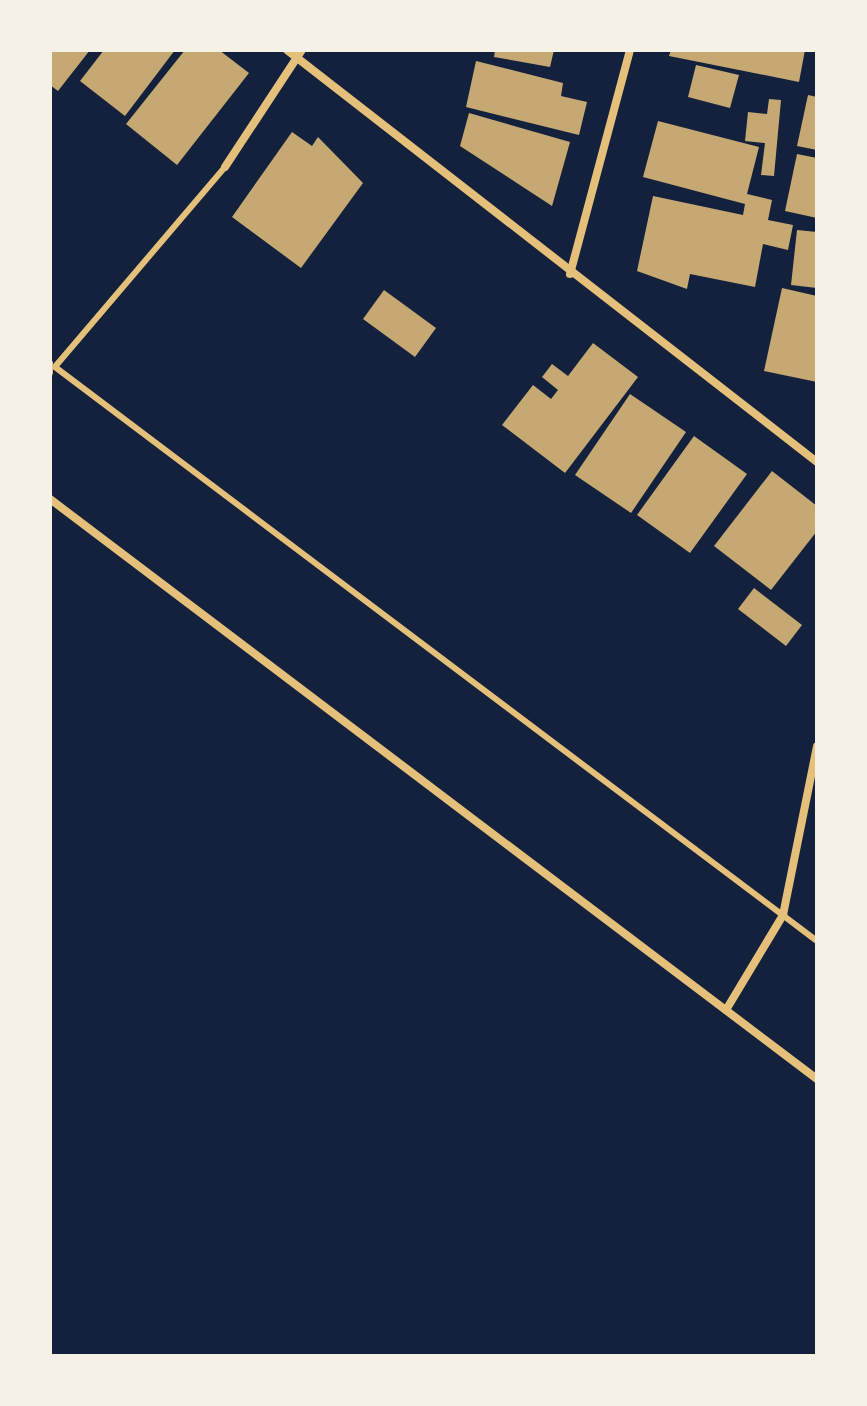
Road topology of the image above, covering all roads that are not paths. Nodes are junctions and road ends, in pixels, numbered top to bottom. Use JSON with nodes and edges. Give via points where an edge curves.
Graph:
{"nodes":[{"id":1,"x":287,"y":50,"type":"edge"},
{"id":2,"x":630,"y":50,"type":"edge"},
{"id":3,"x":301,"y":55,"type":"edge"},
{"id":4,"x":225,"y":167,"type":"joint"},
{"id":5,"x":570,"y":274,"type":"junction"},
{"id":6,"x":52,"y":368,"type":"edge"},
{"id":7,"x":817,"y":462,"type":"edge"},
{"id":8,"x":50,"y":499,"type":"edge"},
{"id":9,"x":817,"y":746,"type":"edge"},
{"id":10,"x":783,"y":915,"type":"junction"},
{"id":11,"x":817,"y":941,"type":"edge"},
{"id":12,"x":726,"y":1010,"type":"junction"},
{"id":13,"x":817,"y":1079,"type":"edge"}],
"edges":[{"from":1,"to":3,"type":"street"},
{"from":2,"to":5,"type":"street"},
{"from":3,"to":4,"type":"street"},
{"from":3,"to":5,"type":"street"},
{"from":4,"to":6,"type":"lane"},
{"from":5,"to":7,"type":"street"},
{"from":6,"to":10,"type":"lane"},
{"from":8,"to":12,"type":"street"},
{"from":9,"to":10,"type":"street"},
{"from":10,"to":11,"type":"lane"},
{"from":10,"to":12,"type":"street"},
{"from":12,"to":13,"type":"street"}]}
